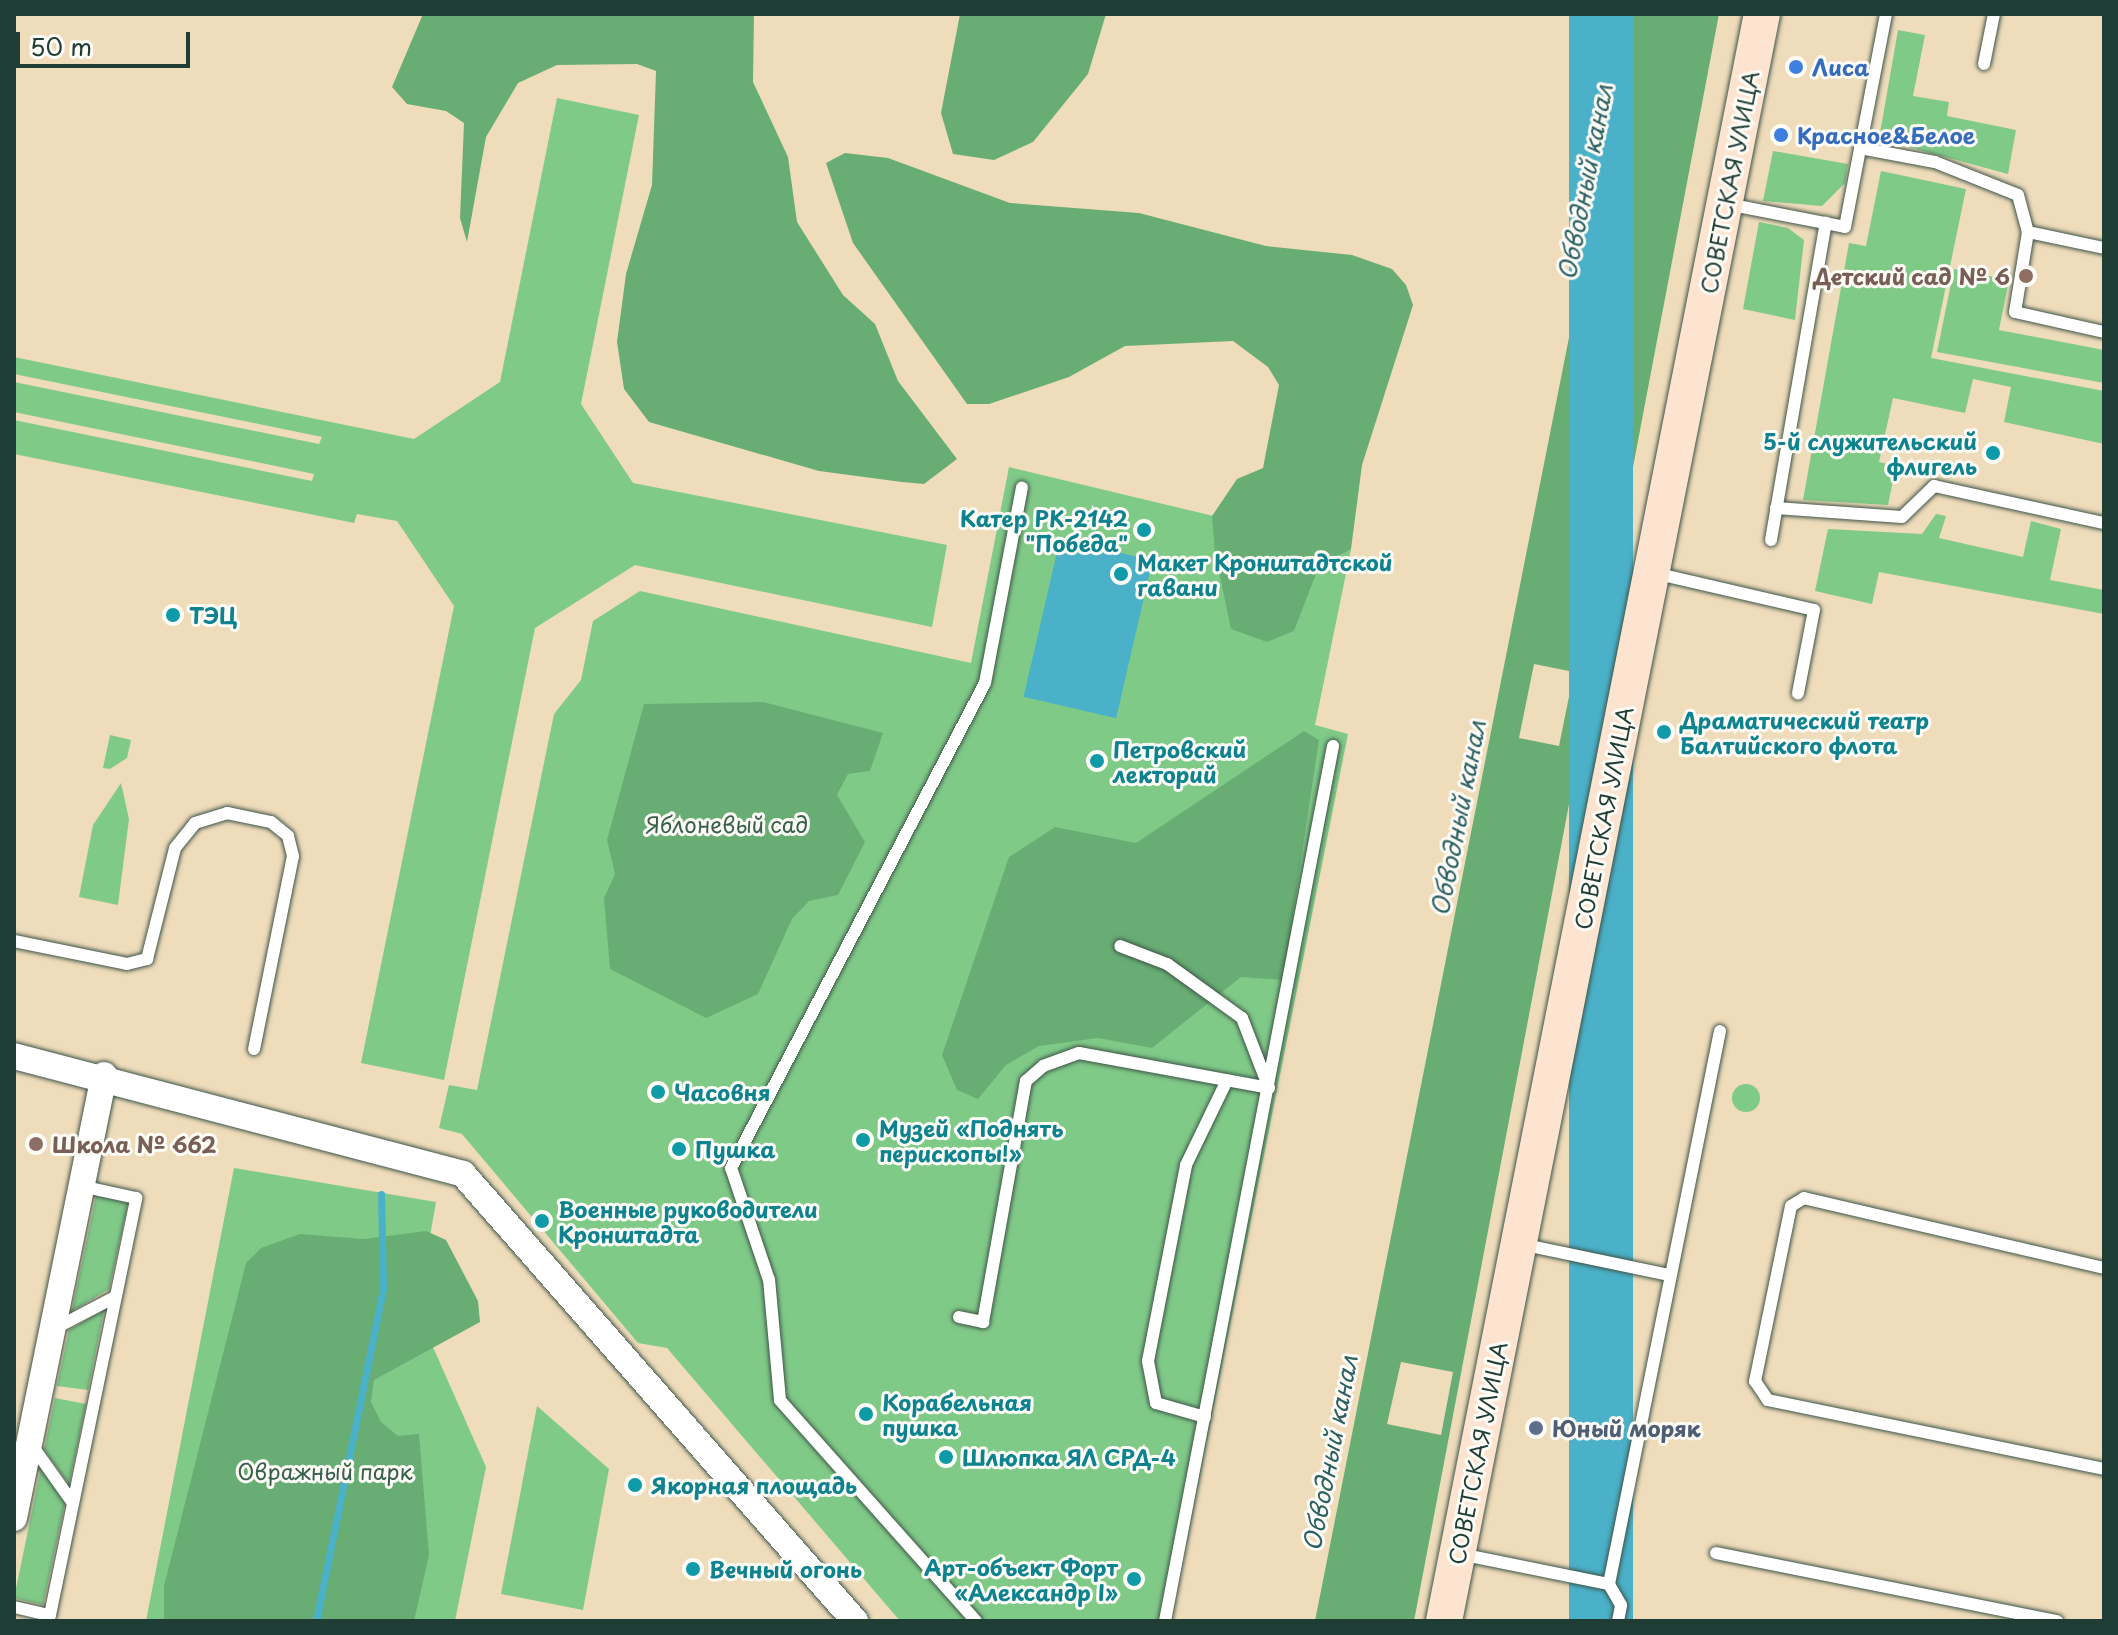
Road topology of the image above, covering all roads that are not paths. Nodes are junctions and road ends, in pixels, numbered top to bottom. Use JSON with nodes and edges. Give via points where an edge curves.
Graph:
{"nodes":[{"id":1,"x":1762,"y":14,"type":"edge"},
{"id":2,"x":1886,"y":14,"type":"edge"},
{"id":3,"x":1994,"y":14,"type":"edge"},
{"id":4,"x":1984,"y":64,"type":"dead end"},
{"id":5,"x":1860,"y":148,"type":"junction"},
{"id":6,"x":1724,"y":203,"type":"junction"},
{"id":7,"x":1826,"y":223,"type":"junction"},
{"id":8,"x":2028,"y":232,"type":"junction"},
{"id":9,"x":2104,"y":248,"type":"edge"},
{"id":10,"x":2104,"y":332,"type":"edge"},
{"id":11,"x":1022,"y":487,"type":"dead end"},
{"id":12,"x":1776,"y":508,"type":"junction"},
{"id":13,"x":2104,"y":523,"type":"edge"},
{"id":14,"x":1771,"y":540,"type":"dead end"},
{"id":15,"x":1651,"y":572,"type":"junction"},
{"id":16,"x":1798,"y":693,"type":"dead end"},
{"id":17,"x":1333,"y":746,"type":"dead end"},
{"id":18,"x":14,"y":941,"type":"edge"},
{"id":19,"x":1120,"y":946,"type":"dead end"},
{"id":20,"x":1720,"y":1031,"type":"dead end"},
{"id":21,"x":254,"y":1049,"type":"dead end"},
{"id":22,"x":14,"y":1056,"type":"edge"},
{"id":23,"x":104,"y":1075,"type":"junction"},
{"id":24,"x":1227,"y":1080,"type":"junction"},
{"id":25,"x":1269,"y":1088,"type":"junction"},
{"id":26,"x":81,"y":1186,"type":"junction"},
{"id":27,"x":1518,"y":1244,"type":"junction"},
{"id":28,"x":2104,"y":1268,"type":"edge"},
{"id":29,"x":1670,"y":1275,"type":"junction"},
{"id":30,"x":115,"y":1297,"type":"junction"},
{"id":31,"x":959,"y":1317,"type":"dead end"},
{"id":32,"x":52,"y":1331,"type":"junction"},
{"id":33,"x":1205,"y":1417,"type":"junction"},
{"id":34,"x":23,"y":1453,"type":"edge"},
{"id":35,"x":2104,"y":1469,"type":"edge"},
{"id":36,"x":73,"y":1503,"type":"junction"},
{"id":37,"x":14,"y":1518,"type":"edge"},
{"id":38,"x":1716,"y":1553,"type":"dead end"},
{"id":39,"x":1457,"y":1554,"type":"junction"},
{"id":40,"x":1609,"y":1584,"type":"junction"},
{"id":41,"x":14,"y":1607,"type":"edge"},
{"id":42,"x":855,"y":1621,"type":"edge"},
{"id":43,"x":976,"y":1621,"type":"edge"},
{"id":44,"x":1165,"y":1621,"type":"edge"},
{"id":45,"x":1444,"y":1621,"type":"edge"},
{"id":46,"x":1618,"y":1621,"type":"edge"},
{"id":47,"x":2057,"y":1621,"type":"edge"}],
"edges":[{"from":1,"to":6,"type":"street","name":"СОВЕТСКАЯ УЛИЦА"},
{"from":2,"to":5,"type":"lane"},
{"from":3,"to":4,"type":"lane"},
{"from":5,"to":7,"type":"lane","via":[[1845,227]]},
{"from":5,"to":8,"type":"lane","via":[[1935,162],[2018,195]]},
{"from":6,"to":7,"type":"lane"},
{"from":6,"to":15,"type":"street","name":"СОВЕТСКАЯ УЛИЦА"},
{"from":7,"to":12,"type":"lane"},
{"from":8,"to":9,"type":"lane"},
{"from":8,"to":10,"type":"lane","via":[[2015,312]]},
{"from":11,"to":43,"type":"lane","via":[[985,683],[731,1168],[769,1280],[780,1400]]},
{"from":12,"to":13,"type":"lane","via":[[1902,517],[1934,486]]},
{"from":12,"to":14,"type":"lane"},
{"from":15,"to":16,"type":"lane","via":[[1814,610]]},
{"from":15,"to":27,"type":"street","name":"СОВЕТСКАЯ УЛИЦА"},
{"from":17,"to":25,"type":"lane"},
{"from":18,"to":21,"type":"lane","via":[[127,964],[147,959],[175,848],[195,823],[227,813],[271,822],[288,836],[293,856]]},
{"from":19,"to":25,"type":"lane","via":[[1167,964],[1242,1018]]},
{"from":20,"to":29,"type":"lane"},
{"from":22,"to":23,"type":"street"},
{"from":23,"to":26,"type":"street"},
{"from":23,"to":42,"type":"street","via":[[230,1117],[447,1165],[489,1200]]},
{"from":24,"to":25,"type":"lane"},
{"from":24,"to":31,"type":"lane","via":[[1079,1053],[1062,1054],[1026,1081],[983,1322]]},
{"from":24,"to":33,"type":"lane","via":[[1186,1165],[1148,1361],[1156,1403]]},
{"from":25,"to":33,"type":"lane"},
{"from":26,"to":30,"type":"lane","via":[[136,1198]]},
{"from":26,"to":32,"type":"street"},
{"from":27,"to":29,"type":"lane"},
{"from":27,"to":39,"type":"street","name":"СОВЕТСКАЯ УЛИЦА"},
{"from":28,"to":35,"type":"lane","via":[[1804,1198],[1791,1206],[1755,1381],[1768,1400]]},
{"from":29,"to":40,"type":"lane"},
{"from":30,"to":32,"type":"lane"},
{"from":30,"to":36,"type":"lane"},
{"from":32,"to":34,"type":"street"},
{"from":33,"to":44,"type":"lane"},
{"from":34,"to":36,"type":"lane"},
{"from":34,"to":37,"type":"street"},
{"from":36,"to":41,"type":"lane","via":[[50,1615]]},
{"from":38,"to":47,"type":"lane"},
{"from":39,"to":40,"type":"lane"},
{"from":39,"to":45,"type":"street","name":"СОВЕТСКАЯ УЛИЦА"},
{"from":40,"to":46,"type":"lane","via":[[1621,1605]]}]}
